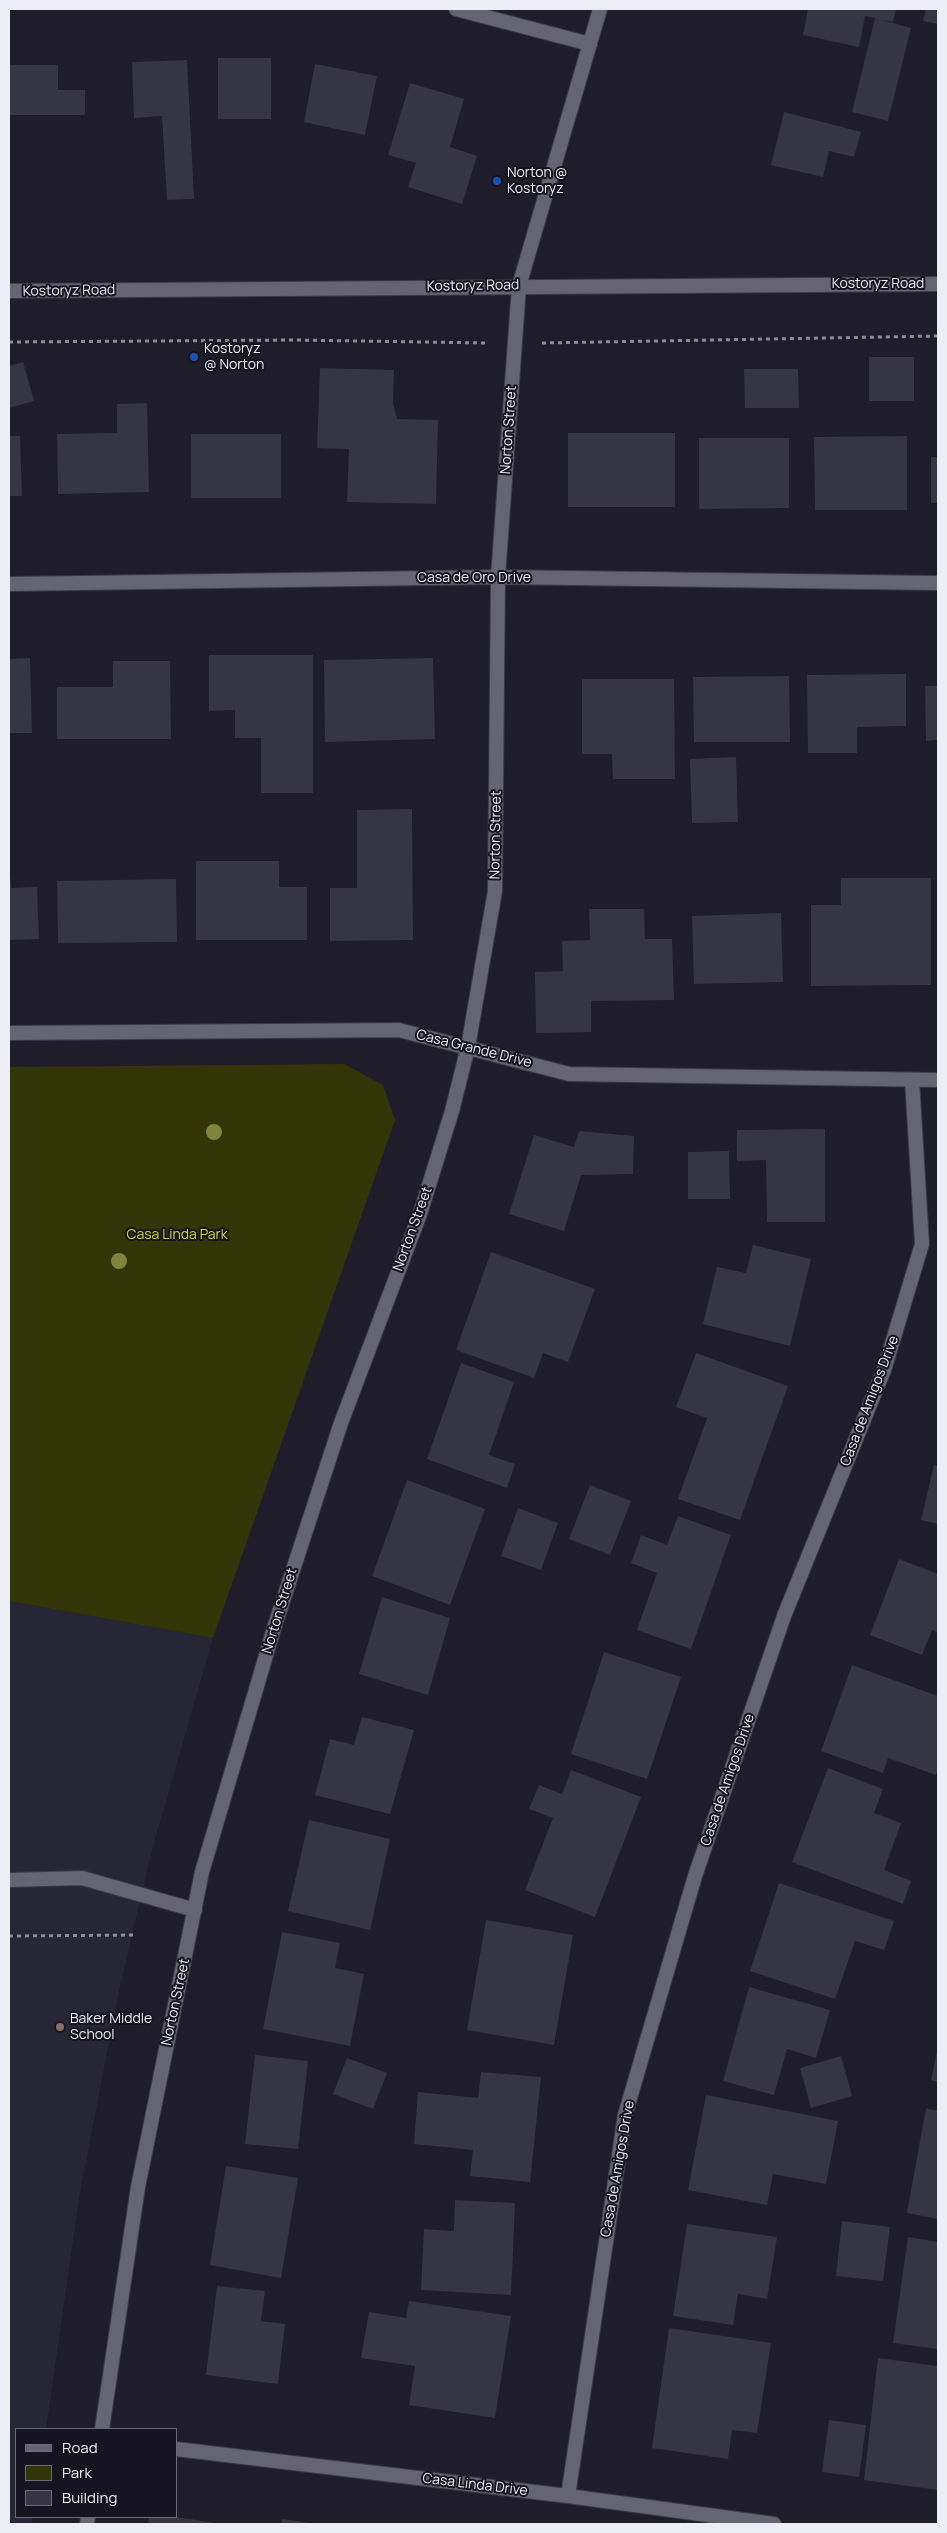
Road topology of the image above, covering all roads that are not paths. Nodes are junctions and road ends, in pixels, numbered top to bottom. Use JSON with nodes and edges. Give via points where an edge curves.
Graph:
{"nodes":[{"id":1,"x":456,"y":9,"type":"edge"},
{"id":2,"x":600,"y":9,"type":"edge"},
{"id":3,"x":590,"y":44,"type":"junction"},
{"id":4,"x":938,"y":284,"type":"edge"},
{"id":5,"x":519,"y":286,"type":"junction"},
{"id":6,"x":9,"y":291,"type":"edge"},
{"id":7,"x":498,"y":577,"type":"junction"},
{"id":8,"x":938,"y":583,"type":"edge"},
{"id":9,"x":9,"y":584,"type":"edge"},
{"id":10,"x":9,"y":1033,"type":"edge"},
{"id":11,"x":468,"y":1047,"type":"junction"},
{"id":12,"x":912,"y":1080,"type":"junction"},
{"id":13,"x":938,"y":1080,"type":"edge"},
{"id":14,"x":9,"y":1880,"type":"edge"},
{"id":15,"x":195,"y":1910,"type":"junction"},
{"id":16,"x":102,"y":2428,"type":"edge"},
{"id":17,"x":178,"y":2449,"type":"edge"},
{"id":18,"x":568,"y":2496,"type":"junction"},
{"id":19,"x":774,"y":2524,"type":"edge"}],
"edges":[{"from":1,"to":3,"type":"street"},
{"from":2,"to":3,"type":"street","name":"Norton Street"},
{"from":3,"to":5,"type":"street","name":"Norton Street"},
{"from":4,"to":5,"type":"street","name":"Kostoryz Road"},
{"from":5,"to":6,"type":"street","name":"Kostoryz Road"},
{"from":5,"to":7,"type":"street","name":"Norton Street"},
{"from":7,"to":8,"type":"street","name":"Casa de Oro Drive"},
{"from":7,"to":9,"type":"street","name":"Casa de Oro Drive"},
{"from":7,"to":11,"type":"street","name":"Norton Street","via":[[496,891]]},
{"from":10,"to":11,"type":"street","name":"Casa Grande Drive","via":[[399,1030]]},
{"from":11,"to":12,"type":"street","name":"Casa Grande Drive","via":[[569,1074]]},
{"from":11,"to":15,"type":"street","name":"Norton Street","via":[[420,1214],[341,1423],[275,1624],[202,1872]]},
{"from":12,"to":13,"type":"street","name":"Casa Grande Drive"},
{"from":12,"to":18,"type":"street","name":"Casa de Amigos Drive","via":[[922,1244],[884,1370],[784,1616],[698,1866],[625,2115]]},
{"from":14,"to":15,"type":"street","via":[[82,1878]]},
{"from":15,"to":16,"type":"street","name":"Norton Street","via":[[138,2187]]},
{"from":17,"to":18,"type":"street","name":"Casa Linda Drive"},
{"from":18,"to":19,"type":"street","name":"Casa Linda Drive"}]}
